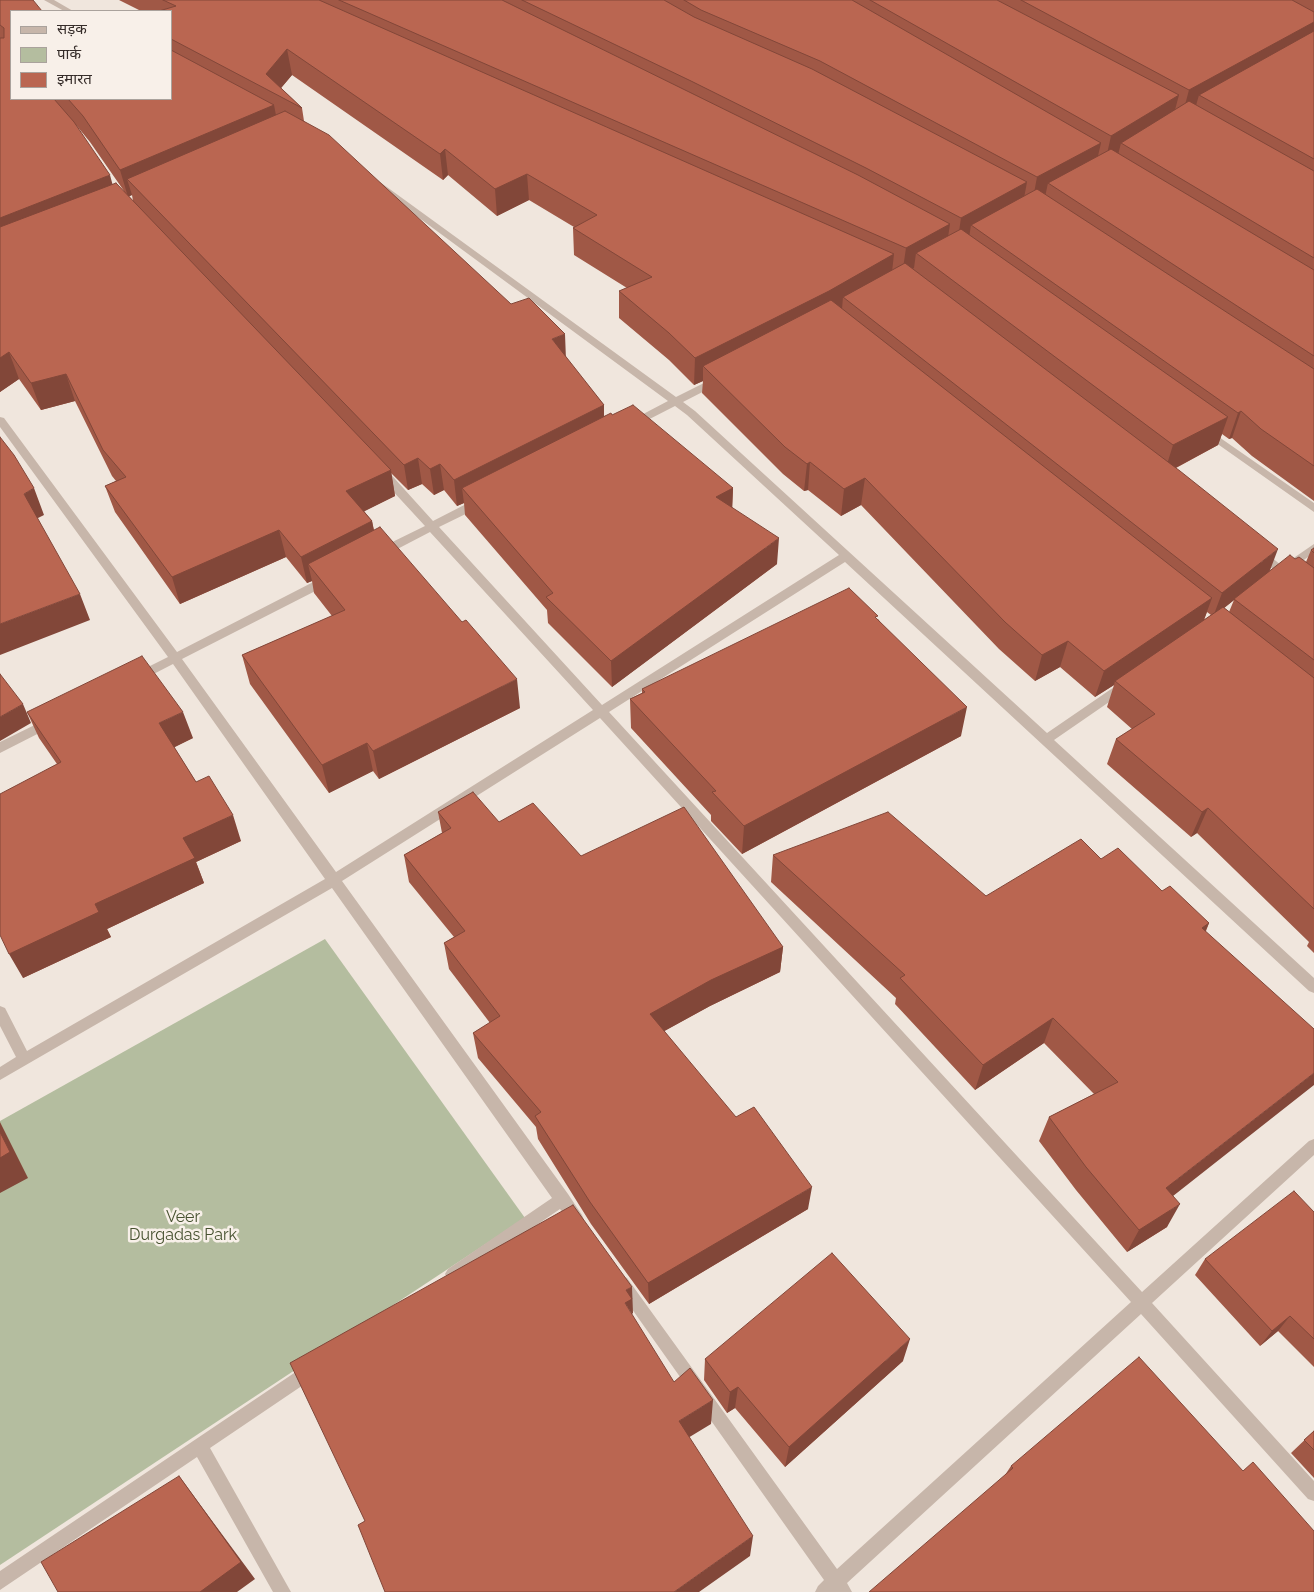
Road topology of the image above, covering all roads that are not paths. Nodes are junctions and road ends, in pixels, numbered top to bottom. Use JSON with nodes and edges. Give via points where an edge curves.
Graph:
{"nodes":[{"id":1,"x":48,"y":0,"type":"edge"},
{"id":2,"x":67,"y":10,"type":"edge"},
{"id":3,"x":369,"y":177,"type":"edge"},
{"id":4,"x":728,"y":374,"type":"edge"},
{"id":5,"x":677,"y":401,"type":"junction"},
{"id":6,"x":0,"y":420,"type":"edge"},
{"id":7,"x":1200,"y":426,"type":"edge"},
{"id":8,"x":624,"y":428,"type":"edge"},
{"id":9,"x":371,"y":461,"type":"edge"},
{"id":10,"x":485,"y":499,"type":"edge"},
{"id":11,"x":1314,"y":508,"type":"edge"},
{"id":12,"x":433,"y":526,"type":"junction"},
{"id":13,"x":1250,"y":547,"type":"edge"},
{"id":14,"x":1314,"y":548,"type":"edge"},
{"id":15,"x":846,"y":556,"type":"junction"},
{"id":16,"x":371,"y":558,"type":"edge"},
{"id":17,"x":1278,"y":574,"type":"junction"},
{"id":18,"x":335,"y":576,"type":"edge"},
{"id":19,"x":1314,"y":596,"type":"edge"},
{"id":20,"x":175,"y":658,"type":"junction"},
{"id":21,"x":132,"y":680,"type":"edge"},
{"id":22,"x":1133,"y":680,"type":"edge"},
{"id":23,"x":602,"y":712,"type":"junction"},
{"id":24,"x":61,"y":716,"type":"edge"},
{"id":25,"x":1046,"y":740,"type":"junction"},
{"id":26,"x":0,"y":748,"type":"edge"},
{"id":27,"x":334,"y":880,"type":"junction"},
{"id":28,"x":1314,"y":987,"type":"edge"},
{"id":29,"x":0,"y":1012,"type":"edge"},
{"id":30,"x":25,"y":1060,"type":"junction"},
{"id":31,"x":0,"y":1074,"type":"edge"},
{"id":32,"x":1314,"y":1146,"type":"edge"},
{"id":33,"x":563,"y":1199,"type":"junction"},
{"id":34,"x":586,"y":1232,"type":"edge"},
{"id":35,"x":615,"y":1272,"type":"edge"},
{"id":36,"x":439,"y":1283,"type":"edge"},
{"id":37,"x":1142,"y":1303,"type":"junction"},
{"id":38,"x":323,"y":1362,"type":"edge"},
{"id":39,"x":200,"y":1446,"type":"junction"},
{"id":40,"x":1314,"y":1494,"type":"edge"},
{"id":41,"x":0,"y":1582,"type":"edge"},
{"id":42,"x":834,"y":1588,"type":"edge"},
{"id":43,"x":282,"y":1592,"type":"edge"}],
"edges":[{"from":1,"to":2,"type":"street"},
{"from":3,"to":5,"type":"street"},
{"from":4,"to":5,"type":"street"},
{"from":5,"to":8,"type":"street"},
{"from":5,"to":15,"type":"street"},
{"from":6,"to":20,"type":"street"},
{"from":7,"to":11,"type":"street"},
{"from":9,"to":12,"type":"street"},
{"from":10,"to":12,"type":"street"},
{"from":12,"to":16,"type":"street"},
{"from":12,"to":23,"type":"street"},
{"from":13,"to":17,"type":"street"},
{"from":14,"to":17,"type":"street"},
{"from":15,"to":23,"type":"street"},
{"from":15,"to":25,"type":"street"},
{"from":17,"to":19,"type":"street"},
{"from":18,"to":20,"type":"street"},
{"from":20,"to":21,"type":"street"},
{"from":20,"to":27,"type":"street"},
{"from":22,"to":25,"type":"street"},
{"from":23,"to":27,"type":"street"},
{"from":23,"to":37,"type":"street"},
{"from":24,"to":26,"type":"street"},
{"from":25,"to":28,"type":"street"},
{"from":27,"to":30,"type":"street"},
{"from":27,"to":33,"type":"street"},
{"from":29,"to":30,"type":"street"},
{"from":30,"to":31,"type":"street"},
{"from":32,"to":37,"type":"street"},
{"from":33,"to":34,"type":"street"},
{"from":33,"to":36,"type":"street"},
{"from":35,"to":42,"type":"street"},
{"from":37,"to":40,"type":"street"},
{"from":37,"to":42,"type":"street"},
{"from":38,"to":39,"type":"street"},
{"from":39,"to":41,"type":"street"},
{"from":39,"to":43,"type":"street"}]}
